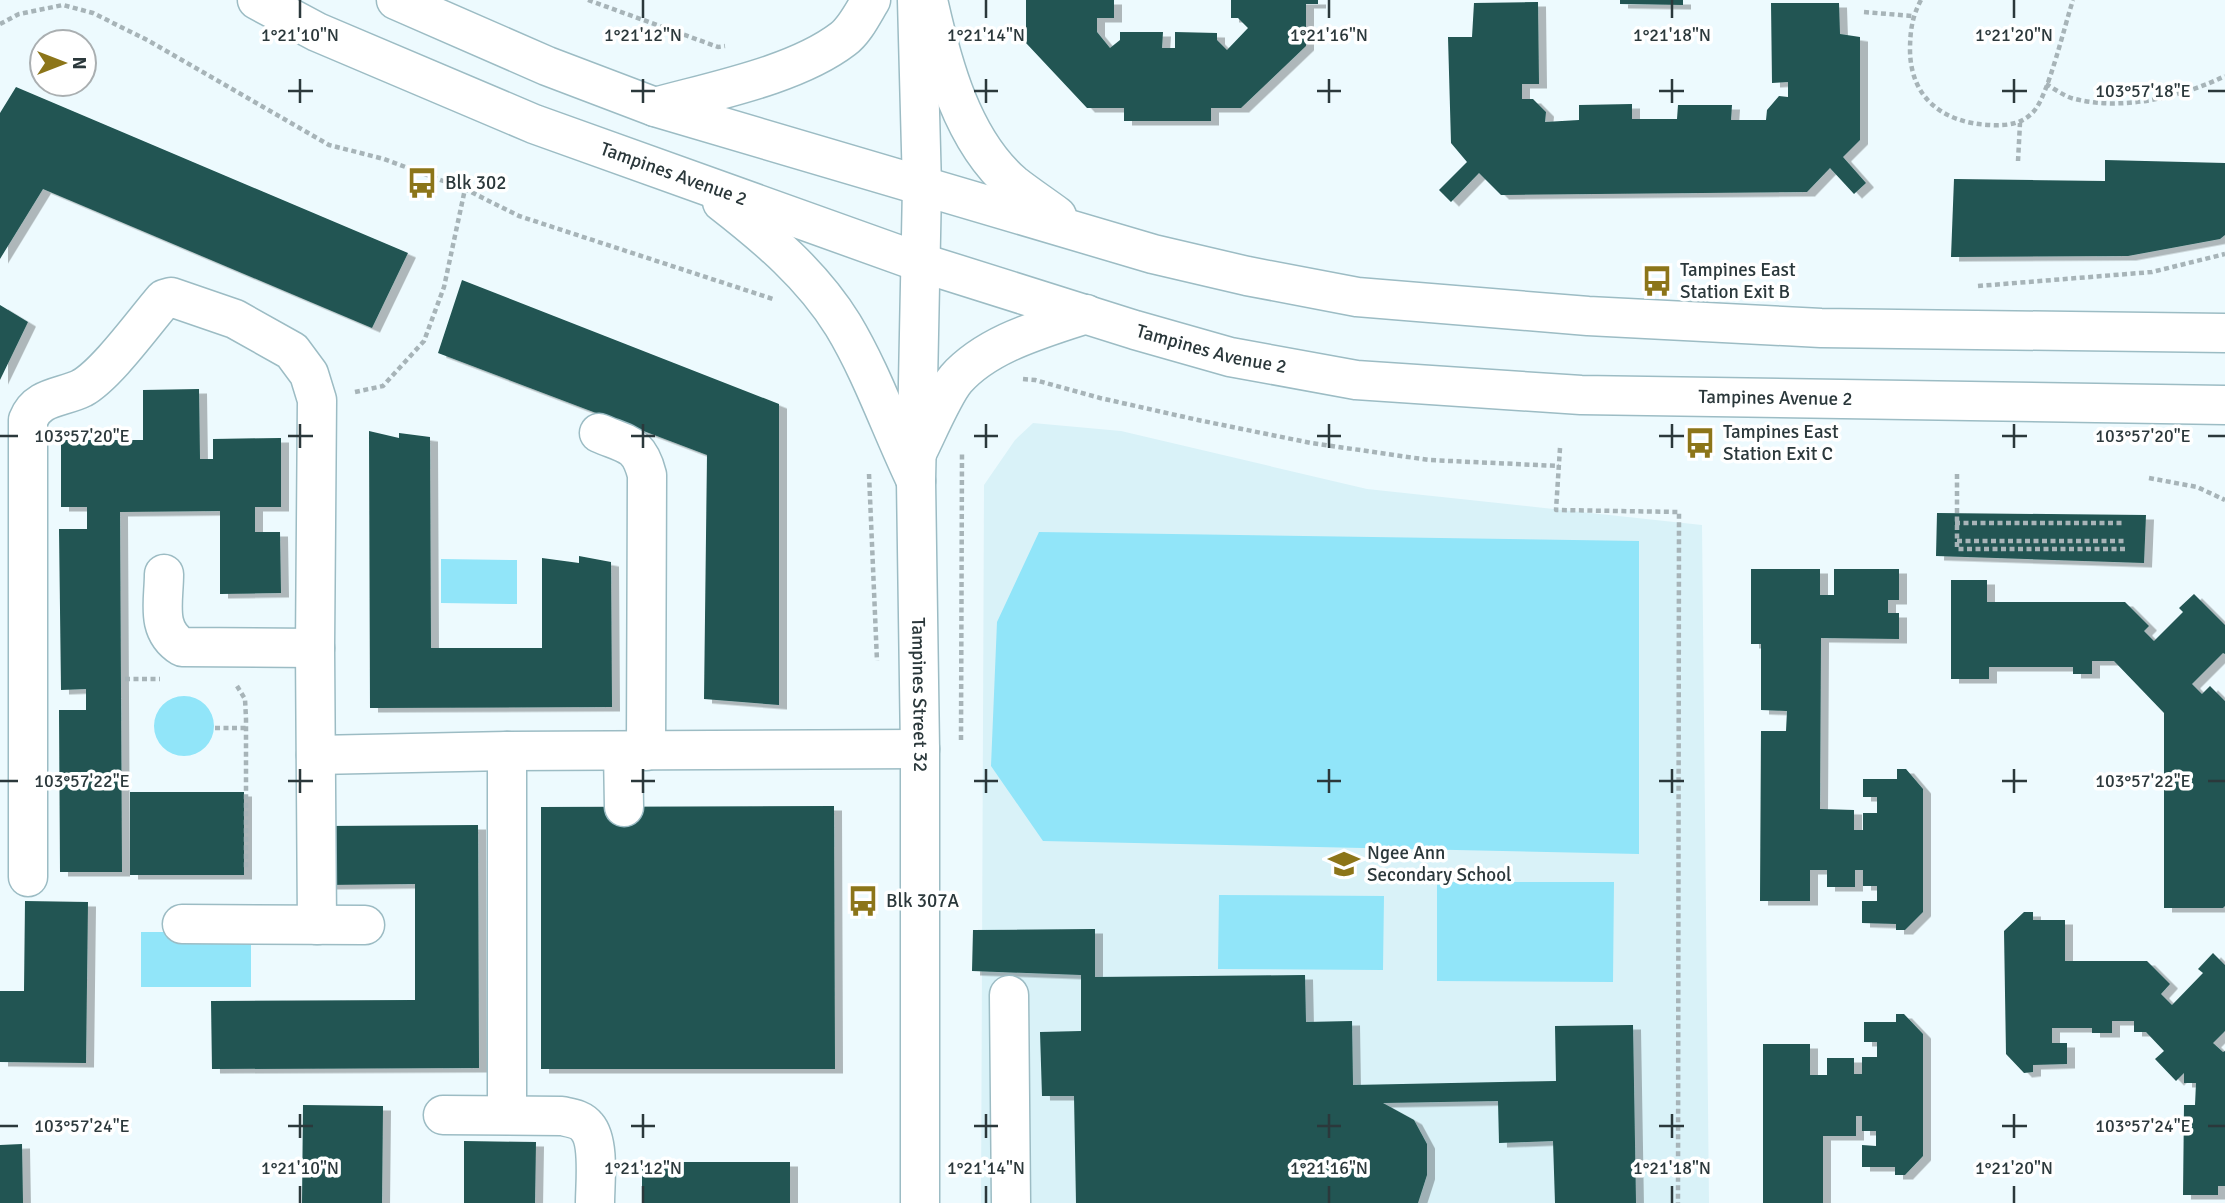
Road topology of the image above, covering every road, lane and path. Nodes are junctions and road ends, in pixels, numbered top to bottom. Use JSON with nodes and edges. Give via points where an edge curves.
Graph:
{"nodes":[{"id":1,"x":257,"y":0,"type":"edge"},
{"id":2,"x":396,"y":0,"type":"edge"},
{"id":3,"x":588,"y":0,"type":"edge"},
{"id":4,"x":871,"y":0,"type":"edge"},
{"id":5,"x":917,"y":0,"type":"edge"},
{"id":6,"x":928,"y":0,"type":"edge"},
{"id":7,"x":1922,"y":0,"type":"edge"},
{"id":8,"x":2073,"y":0,"type":"edge"},
{"id":9,"x":1864,"y":12,"type":"dead end"},
{"id":10,"x":1912,"y":16,"type":"junction"},
{"id":11,"x":0,"y":24,"type":"edge"},
{"id":12,"x":731,"y":46,"type":"dead end"},
{"id":13,"x":2225,"y":76,"type":"edge"},
{"id":14,"x":2046,"y":84,"type":"junction"},
{"id":15,"x":655,"y":107,"type":"junction"},
{"id":16,"x":2020,"y":123,"type":"junction"},
{"id":17,"x":2018,"y":161,"type":"dead end"},
{"id":18,"x":692,"y":180,"type":"junction"},
{"id":19,"x":922,"y":187,"type":"junction"},
{"id":20,"x":465,"y":189,"type":"junction"},
{"id":21,"x":1077,"y":232,"type":"junction"},
{"id":22,"x":2225,"y":254,"type":"edge"},
{"id":23,"x":922,"y":262,"type":"junction"},
{"id":24,"x":1978,"y":286,"type":"dead end"},
{"id":25,"x":774,"y":300,"type":"dead end"},
{"id":26,"x":2225,"y":310,"type":"edge"},
{"id":27,"x":1086,"y":314,"type":"junction"},
{"id":28,"x":2185,"y":331,"type":"junction"},
{"id":29,"x":2225,"y":333,"type":"edge"},
{"id":30,"x":1018,"y":379,"type":"dead end"},
{"id":31,"x":317,"y":400,"type":"junction"},
{"id":32,"x":2172,"y":404,"type":"junction"},
{"id":33,"x":2225,"y":405,"type":"edge"},
{"id":34,"x":599,"y":433,"type":"dead end"},
{"id":35,"x":2225,"y":433,"type":"edge"},
{"id":36,"x":962,"y":445,"type":"dead end"},
{"id":37,"x":1560,"y":448,"type":"dead end"},
{"id":38,"x":917,"y":466,"type":"junction"},
{"id":39,"x":1559,"y":466,"type":"junction"},
{"id":40,"x":1957,"y":474,"type":"dead end"},
{"id":41,"x":2149,"y":478,"type":"dead end"},
{"id":42,"x":2225,"y":500,"type":"edge"},
{"id":43,"x":1955,"y":523,"type":"junction"},
{"id":44,"x":2124,"y":523,"type":"dead end"},
{"id":45,"x":14,"y":534,"type":"edge"},
{"id":46,"x":1957,"y":541,"type":"junction"},
{"id":47,"x":2126,"y":541,"type":"dead end"},
{"id":48,"x":2126,"y":549,"type":"dead end"},
{"id":49,"x":164,"y":574,"type":"dead end"},
{"id":50,"x":315,"y":648,"type":"junction"},
{"id":51,"x":125,"y":679,"type":"dead end"},
{"id":52,"x":173,"y":679,"type":"dead end"},
{"id":53,"x":229,"y":682,"type":"dead end"},
{"id":54,"x":215,"y":728,"type":"dead end"},
{"id":55,"x":246,"y":728,"type":"junction"},
{"id":56,"x":920,"y":750,"type":"junction"},
{"id":57,"x":507,"y":751,"type":"junction"},
{"id":58,"x":634,"y":751,"type":"junction"},
{"id":59,"x":961,"y":752,"type":"dead end"},
{"id":60,"x":316,"y":755,"type":"junction"},
{"id":61,"x":624,"y":807,"type":"dead end"},
{"id":62,"x":246,"y":869,"type":"dead end"},
{"id":63,"x":29,"y":877,"type":"dead end"},
{"id":64,"x":182,"y":924,"type":"dead end"},
{"id":65,"x":317,"y":925,"type":"junction"},
{"id":66,"x":365,"y":925,"type":"dead end"},
{"id":67,"x":1009,"y":995,"type":"dead end"},
{"id":68,"x":443,"y":1115,"type":"dead end"},
{"id":69,"x":507,"y":1115,"type":"junction"},
{"id":70,"x":595,"y":1203,"type":"edge"},
{"id":71,"x":920,"y":1203,"type":"edge"},
{"id":72,"x":1011,"y":1203,"type":"edge"},
{"id":73,"x":1678,"y":1203,"type":"edge"}],
"edges":[{"from":1,"to":18,"type":"main road","name":"Tampines Avenue 2","via":[[317,32],[534,124]]},
{"from":2,"to":15,"type":"main road"},
{"from":3,"to":12,"type":"path","via":[[718,47]]},
{"from":4,"to":15,"type":"main road","via":[[845,38],[813,58]]},
{"from":5,"to":19,"type":"main road","name":"Tampines Street 32"},
{"from":6,"to":21,"type":"main road","via":[[941,60],[973,135],[1011,183]]},
{"from":7,"to":10,"type":"path"},
{"from":8,"to":14,"type":"path"},
{"from":9,"to":10,"type":"path"},
{"from":10,"to":16,"type":"path","via":[[1910,64],[1915,84],[1930,102],[1947,116],[1968,124]]},
{"from":11,"to":20,"type":"path","via":[[19,13],[63,5],[93,13],[329,145],[384,159]]},
{"from":13,"to":14,"type":"path","via":[[2201,88],[2146,101],[2073,99]]},
{"from":14,"to":16,"type":"path","via":[[2041,103]]},
{"from":15,"to":19,"type":"main road"},
{"from":16,"to":17,"type":"path"},
{"from":18,"to":23,"type":"main road","name":"Tampines Avenue 2"},
{"from":18,"to":38,"type":"main road","via":[[764,235],[797,267],[842,324],[878,393],[892,432]]},
{"from":19,"to":21,"type":"main road"},
{"from":19,"to":23,"type":"main road","name":"Tampines Street 32"},
{"from":20,"to":25,"type":"path","via":[[519,216]]},
{"from":20,"to":31,"type":"path","via":[[444,287],[424,341],[383,386]]},
{"from":21,"to":28,"type":"main road","via":[[1247,276],[1357,297],[1588,316],[1821,328]]},
{"from":22,"to":24,"type":"path","via":[[2152,272]]},
{"from":23,"to":27,"type":"main road","name":"Tampines Avenue 2"},
{"from":23,"to":38,"type":"main road","name":"Tampines Street 32"},
{"from":26,"to":28,"type":"main road"},
{"from":27,"to":32,"type":"main road","name":"Tampines Avenue 2","via":[[1230,357],[1356,380],[1581,396]]},
{"from":27,"to":38,"type":"main road","via":[[985,355],[955,380]]},
{"from":28,"to":29,"type":"main road"},
{"from":30,"to":39,"type":"path","via":[[1311,443],[1429,460]]},
{"from":31,"to":45,"type":"main road","via":[[309,374],[292,351],[235,319],[167,297],[101,372],[82,387],[32,410]]},
{"from":31,"to":50,"type":"main road"},
{"from":32,"to":33,"type":"main road","name":"Tampines Avenue 2"},
{"from":32,"to":35,"type":"main road"},
{"from":34,"to":58,"type":"main road","via":[[638,449],[647,475]]},
{"from":36,"to":59,"type":"path"},
{"from":37,"to":39,"type":"path"},
{"from":38,"to":56,"type":"main road","name":"Tampines Street 32"},
{"from":39,"to":73,"type":"path","via":[[1556,510],[1679,512]]},
{"from":40,"to":43,"type":"path"},
{"from":41,"to":42,"type":"path","via":[[2197,487]]},
{"from":43,"to":44,"type":"path"},
{"from":43,"to":46,"type":"path"},
{"from":45,"to":63,"type":"main road"},
{"from":46,"to":47,"type":"path"},
{"from":46,"to":48,"type":"path","via":[[1957,549]]},
{"from":49,"to":50,"type":"main road","via":[[164,628],[182,647]]},
{"from":50,"to":60,"type":"main road"},
{"from":51,"to":52,"type":"path"},
{"from":53,"to":55,"type":"path","via":[[245,699]]},
{"from":54,"to":55,"type":"path"},
{"from":55,"to":62,"type":"path"},
{"from":56,"to":58,"type":"main road"},
{"from":56,"to":71,"type":"main road","name":"Tampines Street 32"},
{"from":57,"to":58,"type":"main road"},
{"from":57,"to":60,"type":"main road"},
{"from":57,"to":69,"type":"main road"},
{"from":58,"to":61,"type":"main road"},
{"from":60,"to":65,"type":"main road"},
{"from":64,"to":65,"type":"main road"},
{"from":65,"to":66,"type":"main road"},
{"from":67,"to":72,"type":"main road"},
{"from":68,"to":69,"type":"main road"},
{"from":69,"to":70,"type":"main road","via":[[562,1116],[588,1128],[594,1144]]}]}
